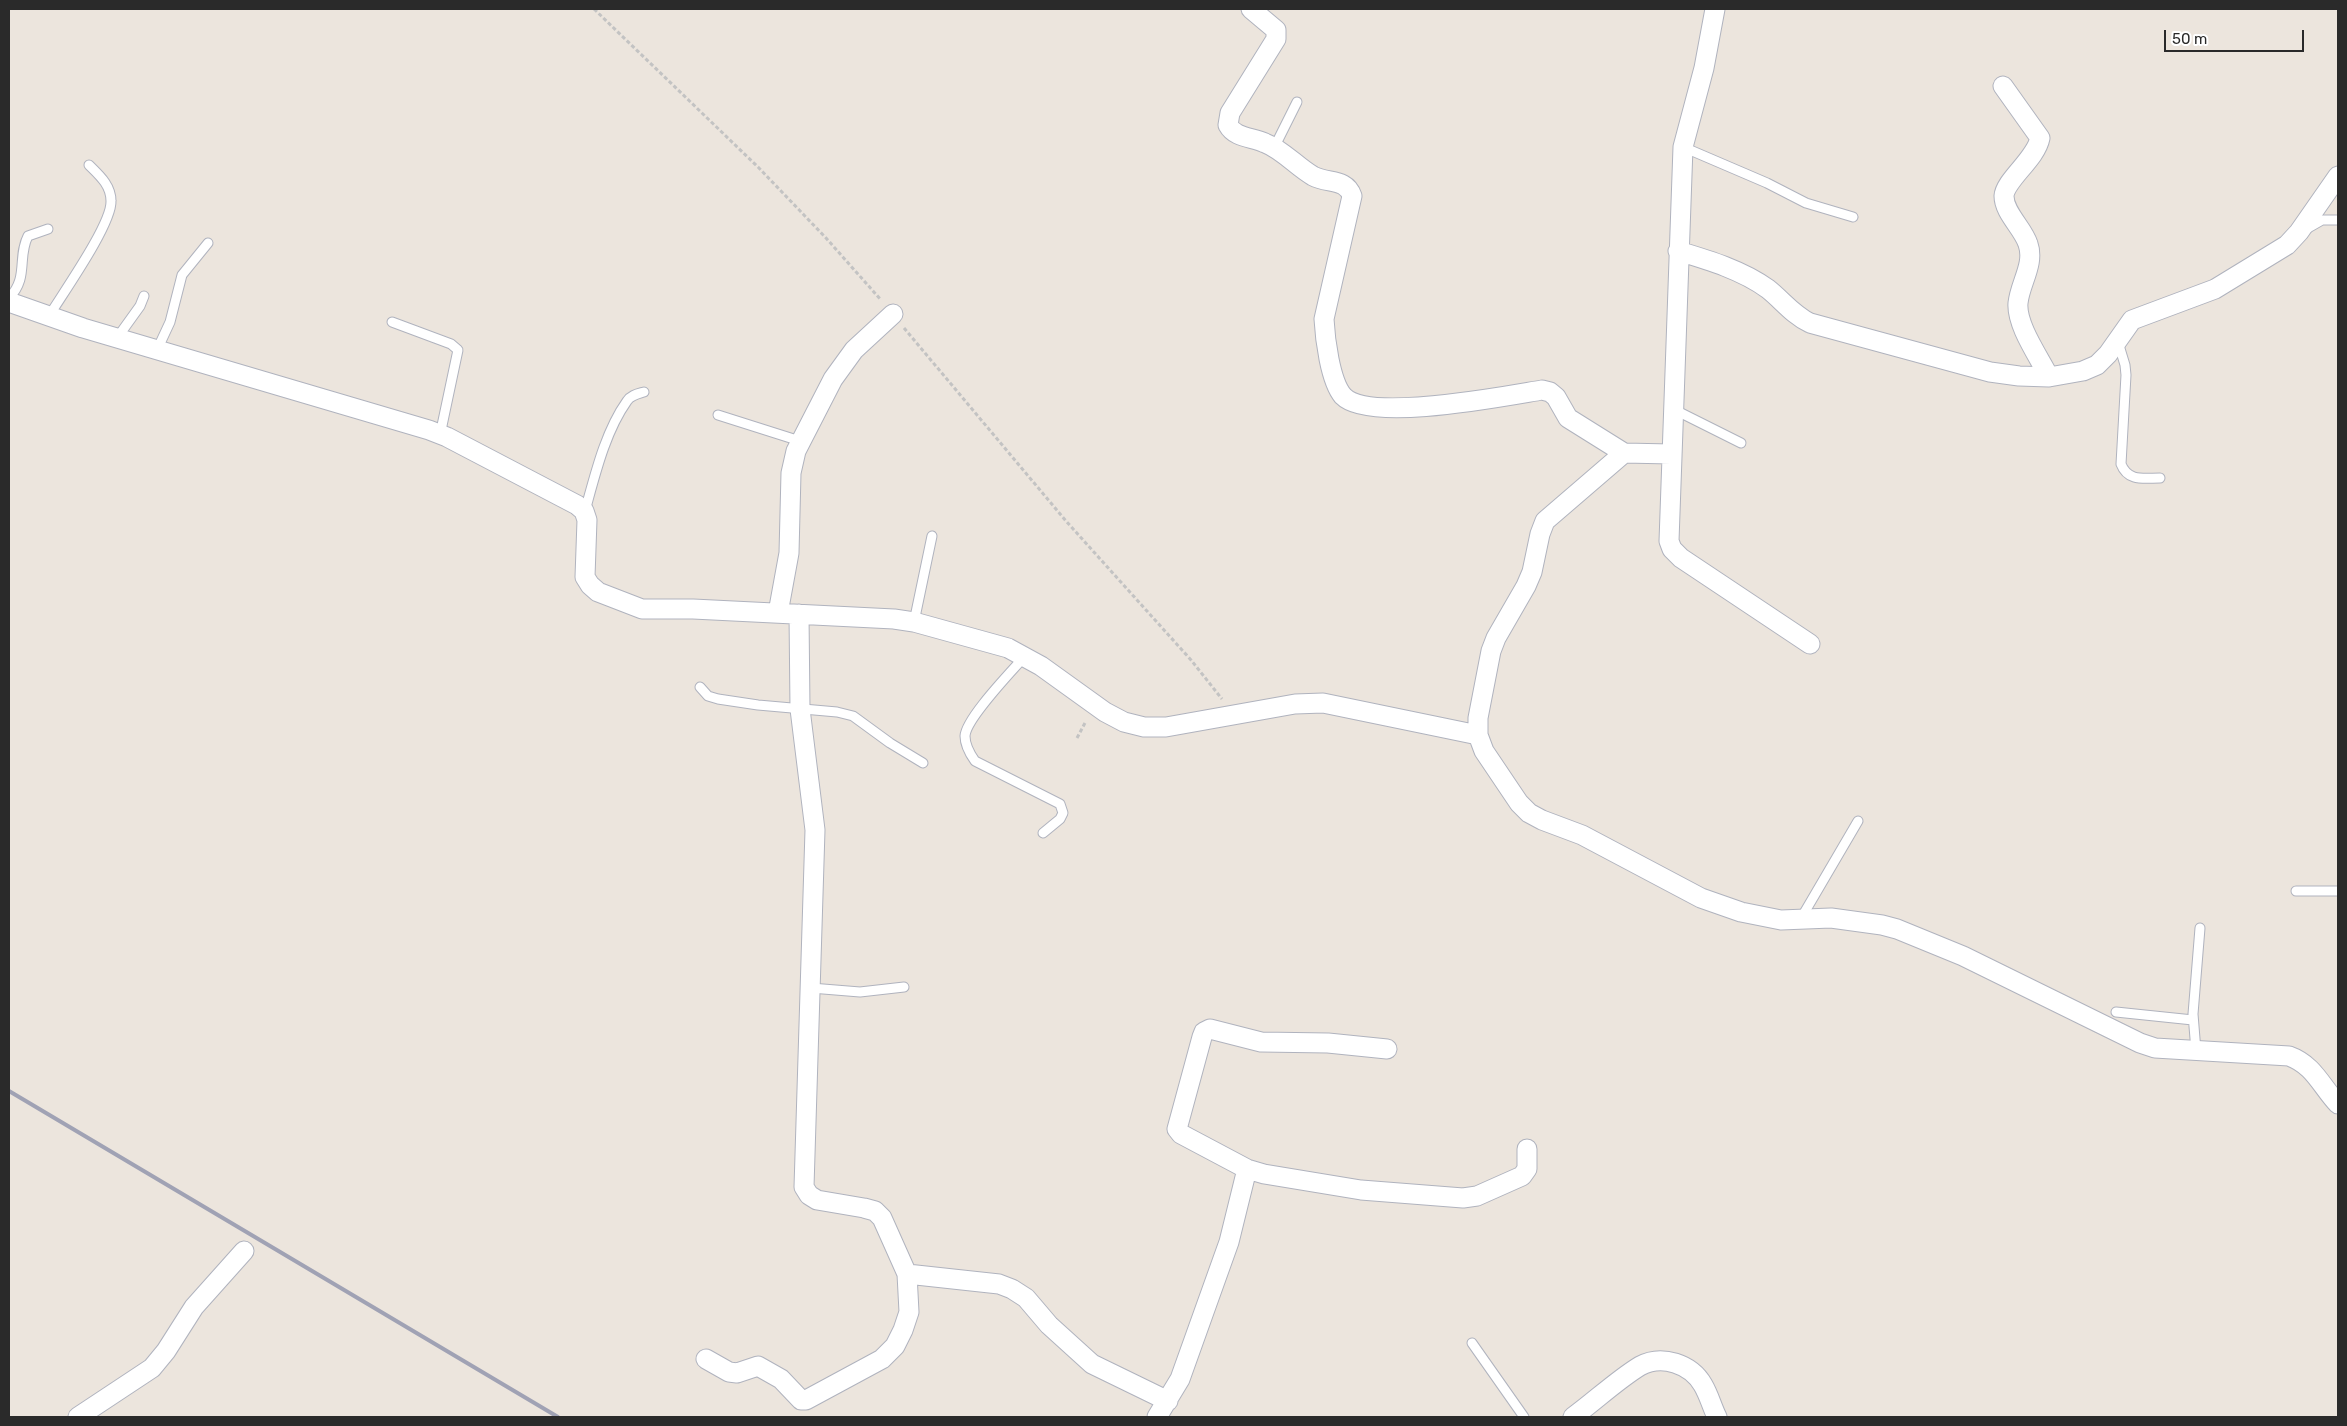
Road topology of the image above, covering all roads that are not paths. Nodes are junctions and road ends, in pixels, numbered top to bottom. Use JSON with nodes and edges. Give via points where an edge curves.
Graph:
{"nodes":[{"id":1,"x":1251,"y":9,"type":"edge"},
{"id":2,"x":1713,"y":23,"type":"edge"},
{"id":3,"x":2004,"y":86,"type":"dead end"},
{"id":4,"x":1297,"y":102,"type":"dead end"},
{"id":5,"x":1683,"y":147,"type":"junction"},
{"id":6,"x":1274,"y":148,"type":"junction"},
{"id":7,"x":89,"y":165,"type":"dead end"},
{"id":8,"x":2338,"y":176,"type":"edge"},
{"id":9,"x":1853,"y":217,"type":"dead end"},
{"id":10,"x":2338,"y":220,"type":"edge"},
{"id":11,"x":48,"y":229,"type":"dead end"},
{"id":12,"x":2299,"y":232,"type":"junction"},
{"id":13,"x":208,"y":243,"type":"dead end"},
{"id":14,"x":1678,"y":250,"type":"junction"},
{"id":15,"x":144,"y":296,"type":"dead end"},
{"id":16,"x":9,"y":300,"type":"edge"},
{"id":17,"x":893,"y":314,"type":"road end"},
{"id":18,"x":49,"y":316,"type":"junction"},
{"id":19,"x":392,"y":322,"type":"dead end"},
{"id":20,"x":117,"y":338,"type":"junction"},
{"id":21,"x":2117,"y":339,"type":"junction"},
{"id":22,"x":157,"y":350,"type":"junction"},
{"id":23,"x":2049,"y":377,"type":"junction"},
{"id":24,"x":644,"y":392,"type":"dead end"},
{"id":25,"x":1673,"y":409,"type":"junction"},
{"id":26,"x":718,"y":415,"type":"dead end"},
{"id":27,"x":440,"y":435,"type":"junction"},
{"id":28,"x":800,"y":441,"type":"junction"},
{"id":29,"x":1741,"y":443,"type":"dead end"},
{"id":30,"x":1624,"y":453,"type":"junction"},
{"id":31,"x":1671,"y":454,"type":"junction"},
{"id":32,"x":2160,"y":478,"type":"dead end"},
{"id":33,"x":584,"y":511,"type":"junction"},
{"id":34,"x":932,"y":536,"type":"dead end"},
{"id":35,"x":778,"y":613,"type":"junction"},
{"id":36,"x":799,"y":614,"type":"junction"},
{"id":37,"x":914,"y":622,"type":"junction"},
{"id":38,"x":1810,"y":644,"type":"dead end"},
{"id":39,"x":1025,"y":656,"type":"junction"},
{"id":40,"x":700,"y":687,"type":"dead end"},
{"id":41,"x":800,"y":709,"type":"junction"},
{"id":42,"x":1478,"y":734,"type":"junction"},
{"id":43,"x":923,"y":763,"type":"dead end"},
{"id":44,"x":1858,"y":821,"type":"dead end"},
{"id":45,"x":1043,"y":833,"type":"dead end"},
{"id":46,"x":2296,"y":891,"type":"dead end"},
{"id":47,"x":2338,"y":891,"type":"edge"},
{"id":48,"x":1800,"y":920,"type":"junction"},
{"id":49,"x":2200,"y":928,"type":"dead end"},
{"id":50,"x":904,"y":987,"type":"dead end"},
{"id":51,"x":811,"y":988,"type":"junction"},
{"id":52,"x":2116,"y":1012,"type":"dead end"},
{"id":53,"x":2193,"y":1020,"type":"junction"},
{"id":54,"x":1387,"y":1049,"type":"dead end"},
{"id":55,"x":2196,"y":1050,"type":"junction"},
{"id":56,"x":2338,"y":1104,"type":"edge"},
{"id":57,"x":1527,"y":1149,"type":"dead end"},
{"id":58,"x":1247,"y":1169,"type":"junction"},
{"id":59,"x":244,"y":1251,"type":"dead end"},
{"id":60,"x":907,"y":1274,"type":"junction"},
{"id":61,"x":1472,"y":1343,"type":"dead end"},
{"id":62,"x":706,"y":1359,"type":"dead end"},
{"id":63,"x":1168,"y":1401,"type":"junction"},
{"id":64,"x":78,"y":1417,"type":"edge"},
{"id":65,"x":1157,"y":1417,"type":"edge"},
{"id":66,"x":1524,"y":1417,"type":"edge"},
{"id":67,"x":1573,"y":1417,"type":"edge"},
{"id":68,"x":1716,"y":1417,"type":"edge"}],
"edges":[{"from":1,"to":6,"type":"street","via":[[1276,30],[1276,39],[1230,113],[1228,125],[1238,135]]},
{"from":2,"to":5,"type":"street"},
{"from":3,"to":23,"type":"street","via":[[2040,138],[2031,157],[2006,188],[2004,197],[2028,243],[2030,254],[2018,302],[2018,315]]},
{"from":4,"to":6,"type":"lane"},
{"from":5,"to":9,"type":"lane","via":[[1806,203]]},
{"from":5,"to":14,"type":"street"},
{"from":6,"to":30,"type":"street","via":[[1313,176],[1342,183],[1352,196],[1324,319],[1325,338],[1343,395],[1364,406],[1436,407],[1542,390],[1556,398],[1568,418]]},
{"from":7,"to":18,"type":"lane","via":[[105,181],[111,198],[110,212]]},
{"from":8,"to":12,"type":"street"},
{"from":10,"to":12,"type":"lane","via":[[2322,220]]},
{"from":11,"to":16,"type":"lane","via":[[28,236],[25,241],[22,274]]},
{"from":12,"to":21,"type":"street","via":[[2287,245],[2215,289],[2132,320]]},
{"from":13,"to":22,"type":"lane","via":[[182,275],[170,322]]},
{"from":14,"to":23,"type":"street","via":[[1715,262],[1756,281],[1810,323],[1990,372]]},
{"from":14,"to":25,"type":"street"},
{"from":15,"to":20,"type":"lane"},
{"from":16,"to":18,"type":"street"},
{"from":17,"to":28,"type":"street","via":[[854,350],[838,372]]},
{"from":18,"to":20,"type":"street"},
{"from":19,"to":27,"type":"lane","via":[[451,344],[458,350]]},
{"from":20,"to":22,"type":"street"},
{"from":21,"to":23,"type":"street","via":[[2097,365]]},
{"from":21,"to":32,"type":"lane","via":[[2126,375],[2121,464],[2128,475],[2136,479]]},
{"from":22,"to":27,"type":"street"},
{"from":24,"to":33,"type":"lane","via":[[628,400],[615,424]]},
{"from":25,"to":29,"type":"lane"},
{"from":25,"to":31,"type":"street"},
{"from":26,"to":28,"type":"lane"},
{"from":27,"to":33,"type":"street"},
{"from":28,"to":35,"type":"street","via":[[791,473],[789,553]]},
{"from":30,"to":31,"type":"street"},
{"from":30,"to":42,"type":"street","via":[[1545,521],[1526,586],[1491,651]]},
{"from":31,"to":38,"type":"street","via":[[1669,541],[1672,549]]},
{"from":33,"to":35,"type":"street","via":[[587,520],[585,577],[598,592],[642,609]]},
{"from":34,"to":37,"type":"lane"},
{"from":35,"to":36,"type":"street"},
{"from":36,"to":37,"type":"street"},
{"from":36,"to":41,"type":"street"},
{"from":37,"to":39,"type":"street","via":[[1008,648]]},
{"from":39,"to":42,"type":"street","via":[[1105,712],[1124,722],[1144,727],[1166,727],[1295,704],[1323,703]]},
{"from":39,"to":45,"type":"lane","via":[[971,722],[965,735],[969,754],[975,761],[1060,804],[1063,813],[1060,819]]},
{"from":40,"to":41,"type":"lane","via":[[708,696]]},
{"from":41,"to":43,"type":"lane","via":[[853,716]]},
{"from":41,"to":51,"type":"street","via":[[816,830]]},
{"from":42,"to":48,"type":"street","via":[[1484,751],[1519,803],[1535,816],[1582,835],[1720,906],[1780,920]]},
{"from":44,"to":48,"type":"lane"},
{"from":46,"to":47,"type":"lane"},
{"from":48,"to":55,"type":"street","via":[[1831,918],[1897,929],[1963,956],[2140,1043],[2155,1048]]},
{"from":49,"to":53,"type":"lane"},
{"from":50,"to":51,"type":"lane","via":[[860,992]]},
{"from":51,"to":60,"type":"street","via":[[804,1187],[817,1200],[875,1211],[882,1218]]},
{"from":52,"to":53,"type":"lane"},
{"from":53,"to":55,"type":"lane"},
{"from":54,"to":58,"type":"street","via":[[1328,1043],[1277,1044],[1210,1029],[1204,1032],[1177,1129]]},
{"from":55,"to":56,"type":"street","via":[[2289,1056],[2312,1069]]},
{"from":57,"to":58,"type":"street","via":[[1527,1169],[1522,1176],[1477,1196],[1463,1198],[1361,1190]]},
{"from":58,"to":63,"type":"street","via":[[1229,1242],[1180,1379]]},
{"from":59,"to":64,"type":"street","via":[[194,1307],[152,1368]]},
{"from":60,"to":62,"type":"street","via":[[909,1312],[894,1346],[882,1359],[806,1400],[801,1400],[781,1379],[758,1366],[737,1373],[729,1372]]},
{"from":60,"to":63,"type":"street","via":[[999,1284],[1012,1289],[1026,1298],[1048,1325],[1092,1364]]},
{"from":61,"to":66,"type":"lane"},
{"from":63,"to":65,"type":"street"},
{"from":67,"to":68,"type":"street","via":[[1641,1366],[1659,1360],[1675,1362],[1690,1371],[1703,1385]]}]}
